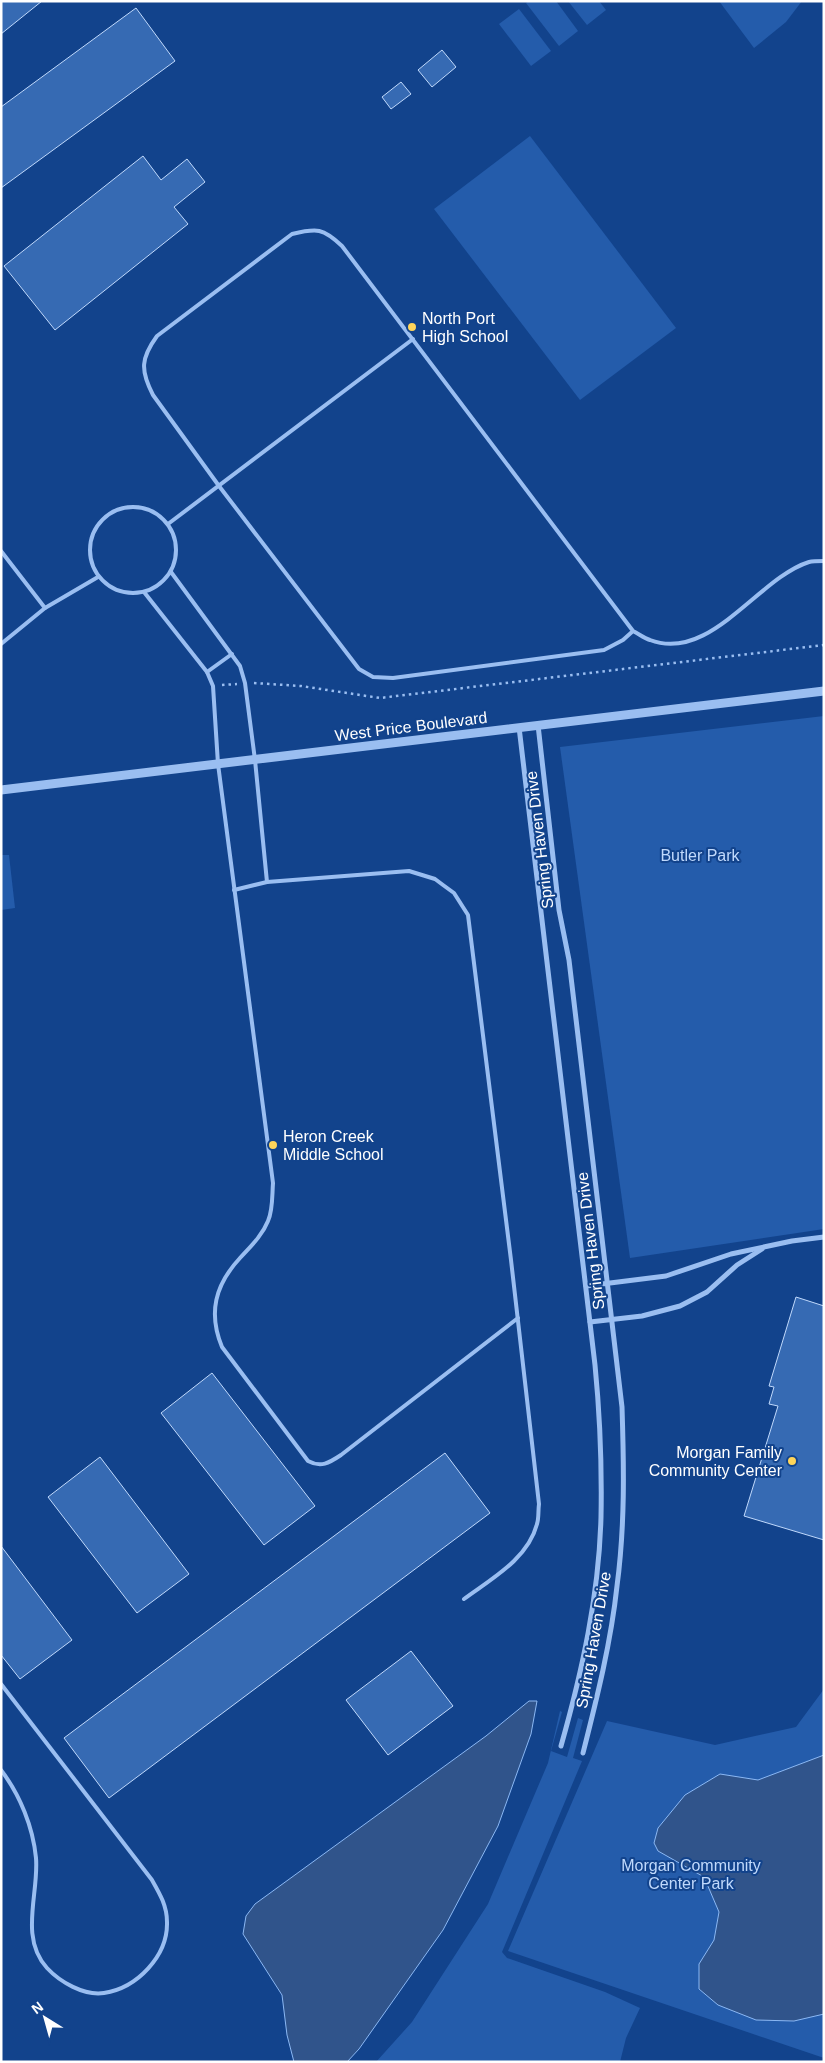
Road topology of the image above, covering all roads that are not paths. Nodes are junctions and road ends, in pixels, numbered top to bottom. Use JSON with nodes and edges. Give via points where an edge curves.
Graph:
{"nodes":[{"id":1,"x":413,"y":339,"type":"junction"},
{"id":2,"x":219,"y":486,"type":"junction"},
{"id":3,"x":168,"y":524,"type":"junction"},
{"id":4,"x":1,"y":551,"type":"edge"},
{"id":5,"x":824,"y":561,"type":"edge"},
{"id":6,"x":171,"y":572,"type":"junction"},
{"id":7,"x":98,"y":577,"type":"junction"},
{"id":8,"x":144,"y":592,"type":"junction"},
{"id":9,"x":45,"y":608,"type":"junction"},
{"id":10,"x":633,"y":631,"type":"junction"},
{"id":11,"x":1,"y":644,"type":"edge"},
{"id":12,"x":232,"y":654,"type":"junction"},
{"id":13,"x":207,"y":672,"type":"junction"},
{"id":14,"x":824,"y":691,"type":"edge"},
{"id":15,"x":538,"y":725,"type":"junction"},
{"id":16,"x":519,"y":728,"type":"junction"},
{"id":17,"x":255,"y":760,"type":"junction"},
{"id":18,"x":218,"y":764,"type":"junction"},
{"id":19,"x":1,"y":790,"type":"edge"},
{"id":20,"x":268,"y":882,"type":"junction"},
{"id":21,"x":234,"y":890,"type":"junction"},
{"id":22,"x":824,"y":1237,"type":"edge"},
{"id":23,"x":767,"y":1246,"type":"junction"},
{"id":24,"x":608,"y":1283,"type":"junction"},
{"id":25,"x":586,"y":1286,"type":"junction"},
{"id":26,"x":518,"y":1318,"type":"junction"},
{"id":27,"x":612,"y":1320,"type":"junction"},
{"id":28,"x":590,"y":1322,"type":"junction"},
{"id":29,"x":464,"y":1599,"type":"dead end"},
{"id":30,"x":1,"y":1684,"type":"edge"},
{"id":31,"x":561,"y":1746,"type":"dead end"},
{"id":32,"x":583,"y":1753,"type":"dead end"},
{"id":33,"x":1,"y":1770,"type":"edge"}],
"edges":[{"from":1,"to":2,"type":"lane"},
{"from":1,"to":2,"type":"lane","via":[[342,246],[330,235],[312,229],[292,234],[158,336],[148,348],[143,362],[145,380],[153,395]]},
{"from":1,"to":10,"type":"lane"},
{"from":2,"to":3,"type":"lane"},
{"from":2,"to":10,"type":"lane","via":[[359,669],[373,677],[393,678],[604,650]]},
{"from":3,"to":6,"type":"lane","via":[[175,539],[176,556]]},
{"from":3,"to":7,"type":"lane","via":[[155,512],[138,507],[122,508],[106,516],[95,529],[90,545],[91,562]]},
{"from":4,"to":9,"type":"lane"},
{"from":5,"to":10,"type":"lane","via":[[809,562],[785,574],[723,623],[695,640],[676,643],[652,640]]},
{"from":6,"to":8,"type":"lane","via":[[160,585]]},
{"from":6,"to":12,"type":"lane"},
{"from":7,"to":8,"type":"lane","via":[[111,588],[127,594]]},
{"from":7,"to":9,"type":"lane"},
{"from":8,"to":13,"type":"lane"},
{"from":9,"to":11,"type":"lane"},
{"from":12,"to":13,"type":"lane"},
{"from":12,"to":17,"type":"lane","via":[[245,683]]},
{"from":13,"to":18,"type":"lane","via":[[213,686]]},
{"from":14,"to":15,"type":"street","name":"West Price Boulevard"},
{"from":15,"to":16,"type":"street","name":"West Price Boulevard"},
{"from":15,"to":24,"type":"street","name":"Spring Haven Drive"},
{"from":16,"to":17,"type":"street","name":"West Price Boulevard"},
{"from":16,"to":25,"type":"street","name":"Spring Haven Drive"},
{"from":17,"to":18,"type":"street","name":"West Price Boulevard"},
{"from":17,"to":20,"type":"lane"},
{"from":18,"to":19,"type":"street","name":"West Price Boulevard"},
{"from":18,"to":21,"type":"lane"},
{"from":20,"to":21,"type":"lane"},
{"from":20,"to":26,"type":"lane","via":[[409,871],[435,879],[462,903],[471,928]]},
{"from":21,"to":26,"type":"lane","via":[[273,1183],[268,1221],[226,1275],[216,1301],[216,1333],[231,1361],[308,1461],[322,1465],[340,1455]]},
{"from":22,"to":23,"type":"street"},
{"from":23,"to":24,"type":"street","via":[[731,1254],[666,1276]]},
{"from":23,"to":27,"type":"street","via":[[745,1259],[695,1300],[662,1311]]},
{"from":24,"to":25,"type":"street"},
{"from":24,"to":27,"type":"street","name":"Spring Haven Drive"},
{"from":25,"to":28,"type":"street","name":"Spring Haven Drive"},
{"from":26,"to":29,"type":"lane","via":[[539,1504],[537,1524],[521,1555]]},
{"from":27,"to":28,"type":"street"},
{"from":27,"to":32,"type":"street","name":"Spring Haven Drive","via":[[622,1407],[623,1520],[608,1647]]},
{"from":28,"to":31,"type":"street","name":"Spring Haven Drive","via":[[602,1458],[601,1519],[588,1633]]},
{"from":30,"to":33,"type":"lane","via":[[152,1880],[164,1901],[166,1937],[150,1967],[134,1980],[103,1993],[90,1992],[71,1986],[46,1967],[34,1943],[31,1927],[36,1857],[31,1831],[19,1799]]}]}
